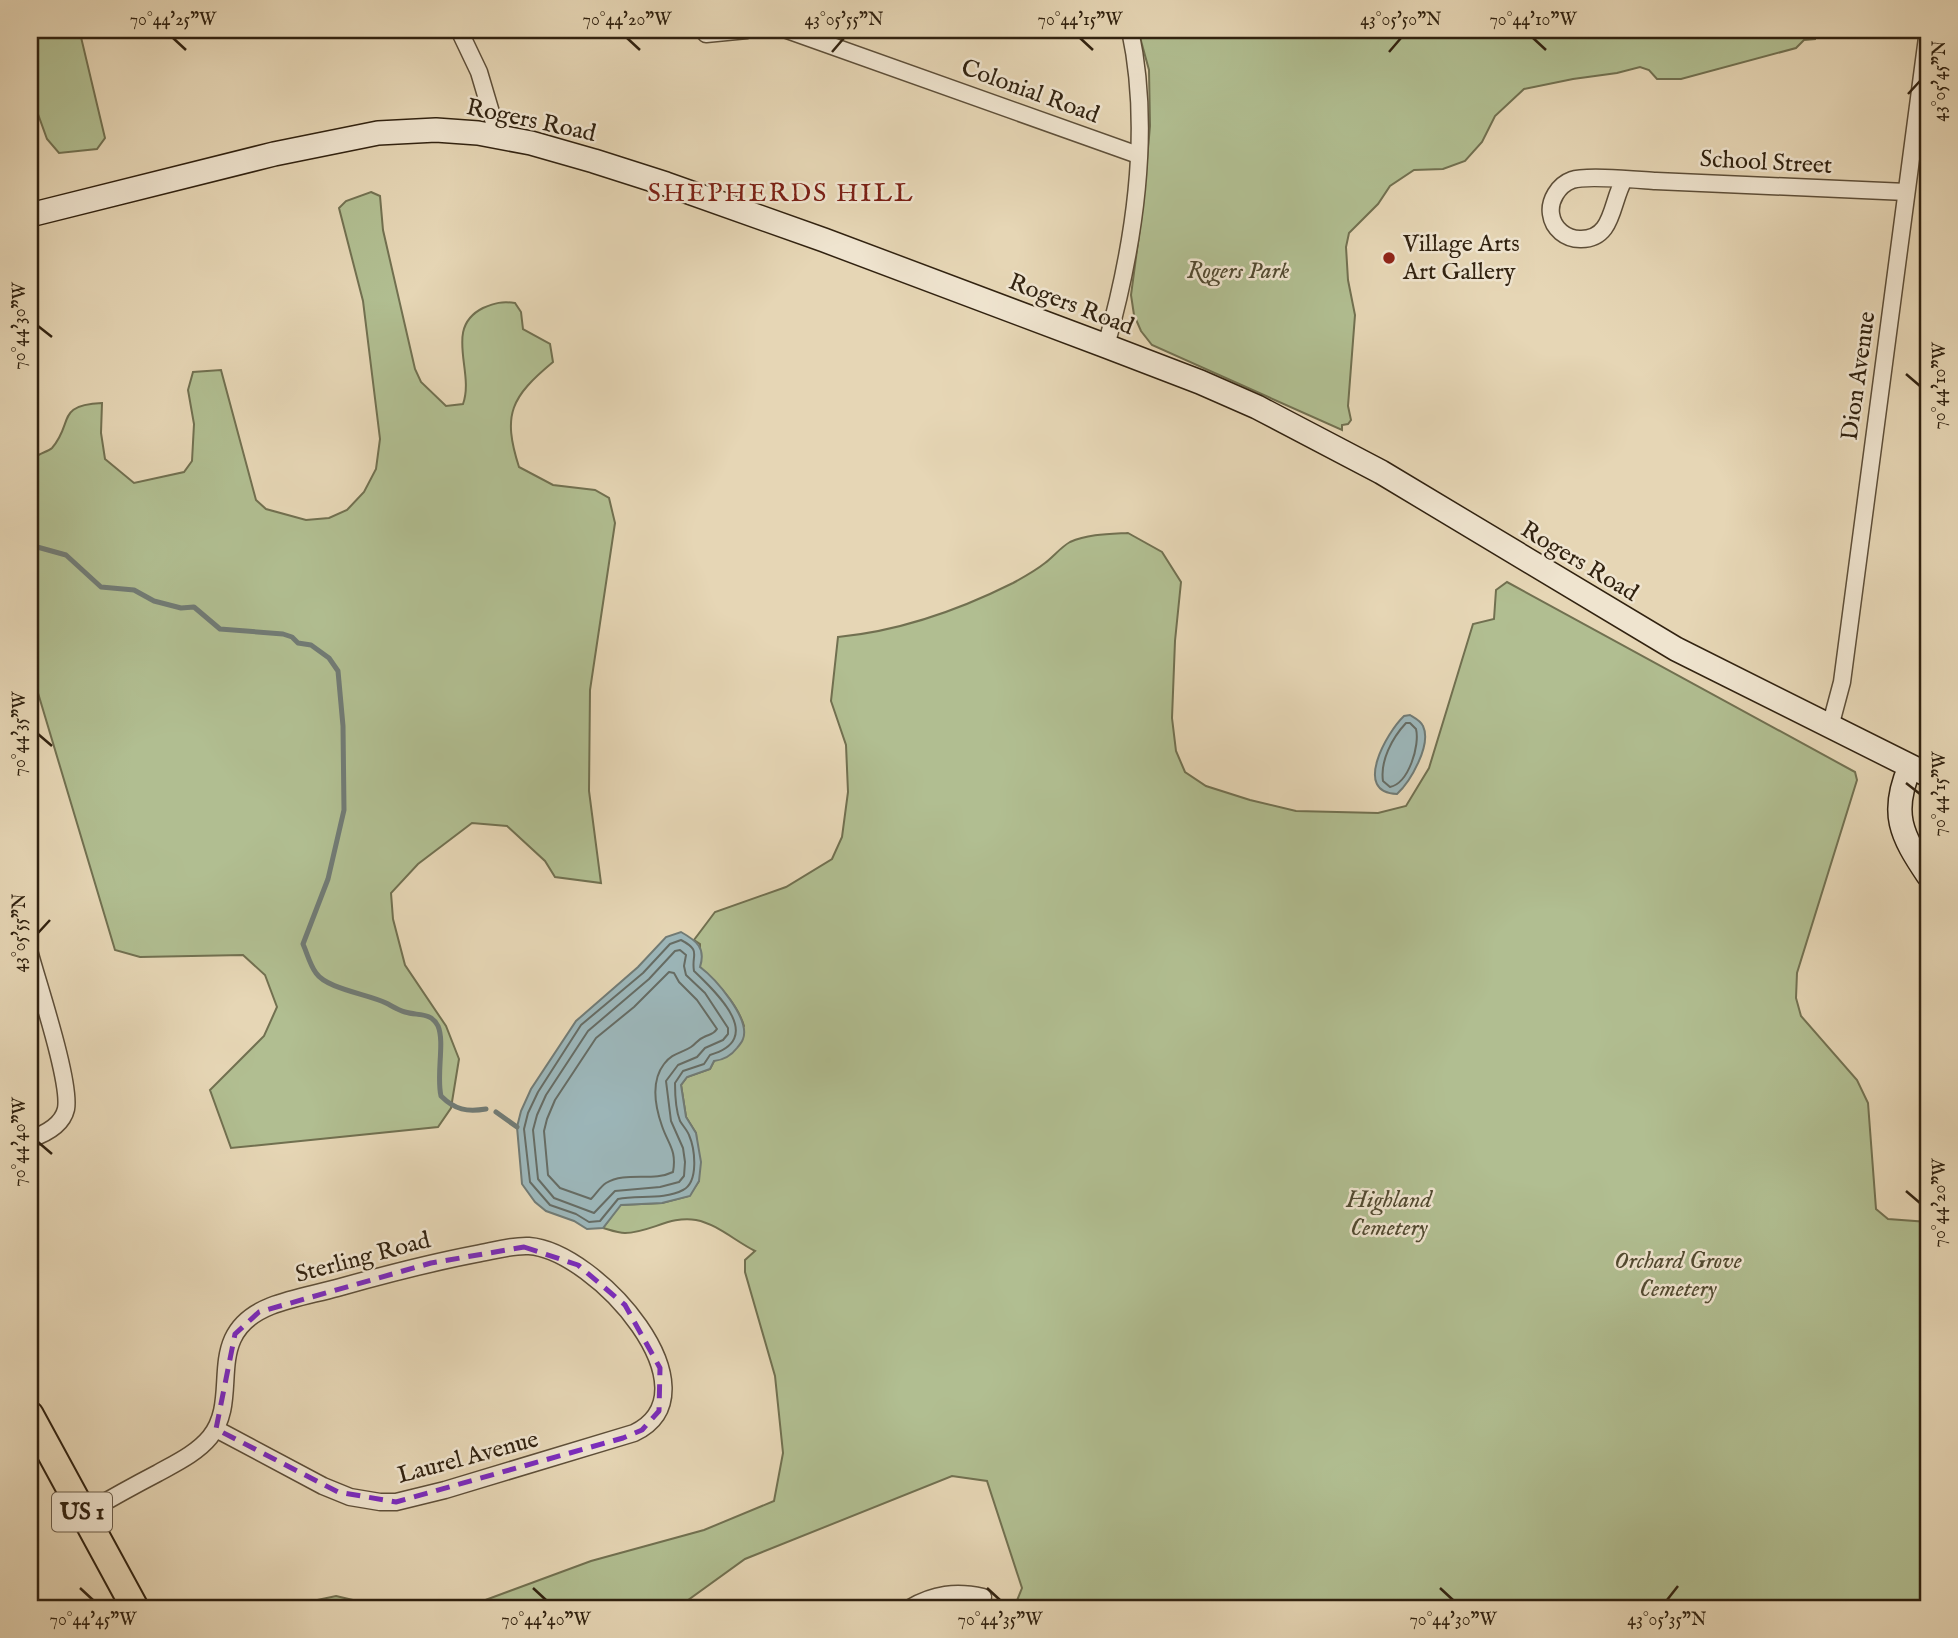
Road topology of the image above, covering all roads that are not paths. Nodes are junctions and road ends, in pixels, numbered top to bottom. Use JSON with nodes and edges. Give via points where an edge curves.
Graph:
{"nodes":[{"id":1,"x":459,"y":30,"type":"edge"},
{"id":2,"x":747,"y":30,"type":"edge"},
{"id":3,"x":788,"y":30,"type":"edge"},
{"id":4,"x":1130,"y":30,"type":"edge"},
{"id":5,"x":1928,"y":30,"type":"edge"},
{"id":6,"x":706,"y":34,"type":"dead end"},
{"id":7,"x":498,"y":136,"type":"junction"},
{"id":8,"x":1138,"y":155,"type":"junction"},
{"id":9,"x":1911,"y":155,"type":"junction"},
{"id":10,"x":1928,"y":158,"type":"edge"},
{"id":11,"x":1624,"y":180,"type":"junction"},
{"id":12,"x":1906,"y":192,"type":"junction"},
{"id":13,"x":30,"y":215,"type":"edge"},
{"id":14,"x":1106,"y":345,"type":"junction"},
{"id":15,"x":1830,"y":727,"type":"junction"},
{"id":16,"x":1919,"y":771,"type":"edge"},
{"id":17,"x":1928,"y":875,"type":"edge"},
{"id":18,"x":30,"y":954,"type":"edge"},
{"id":19,"x":30,"y":1139,"type":"edge"},
{"id":20,"x":30,"y":1415,"type":"edge"},
{"id":21,"x":655,"y":1418,"type":"joint"},
{"id":22,"x":216,"y":1429,"type":"junction"},
{"id":23,"x":84,"y":1514,"type":"junction"},
{"id":24,"x":983,"y":1597,"type":"dead end"},
{"id":25,"x":135,"y":1608,"type":"edge"},
{"id":26,"x":910,"y":1608,"type":"edge"}],
"edges":[{"from":1,"to":7,"type":"street","via":[[479,72]]},
{"from":2,"to":6,"type":"street"},
{"from":3,"to":8,"type":"street","name":"Colonial Road"},
{"from":4,"to":8,"type":"street","via":[[1138,79]]},
{"from":5,"to":9,"type":"street","name":"Dion Avenue"},
{"from":7,"to":13,"type":"main road","name":"Rogers Road","via":[[436,130],[353,137]]},
{"from":7,"to":14,"type":"main road","name":"Rogers Road","via":[[666,184]]},
{"from":8,"to":14,"type":"street","via":[[1129,233]]},
{"from":9,"to":10,"type":"street"},
{"from":9,"to":12,"type":"street","name":"Dion Avenue"},
{"from":11,"to":11,"type":"street","name":"School Street","via":[[1579,179],[1563,185],[1551,205],[1558,229],[1577,239],[1597,234],[1610,220]]},
{"from":11,"to":12,"type":"street","name":"School Street"},
{"from":12,"to":15,"type":"street","name":"Dion Avenue","via":[[1842,682]]},
{"from":14,"to":15,"type":"main road","name":"Rogers Road","via":[[1200,382],[1323,440],[1676,649]]},
{"from":15,"to":16,"type":"main road","name":"Rogers Road"},
{"from":16,"to":17,"type":"main road","name":"Rogers Road","via":[[1902,785],[1899,817],[1905,837]]},
{"from":18,"to":19,"type":"street","via":[[59,1062],[66,1108],[49,1131]]},
{"from":20,"to":23,"type":"main road","number":"US 1"},
{"from":21,"to":22,"type":"street","name":"Laurel Avenue","via":[[623,1438],[396,1502],[363,1500],[338,1492]]},
{"from":21,"to":22,"type":"street","name":"Sterling Road","via":[[662,1403],[663,1381],[656,1357],[633,1316],[603,1283],[578,1265],[547,1250],[524,1247],[431,1263],[274,1305],[247,1319],[235,1334]]},
{"from":22,"to":23,"type":"street","via":[[189,1454]]},
{"from":23,"to":25,"type":"main road","number":"US 1"},
{"from":24,"to":26,"type":"street","via":[[955,1592]]}]}
